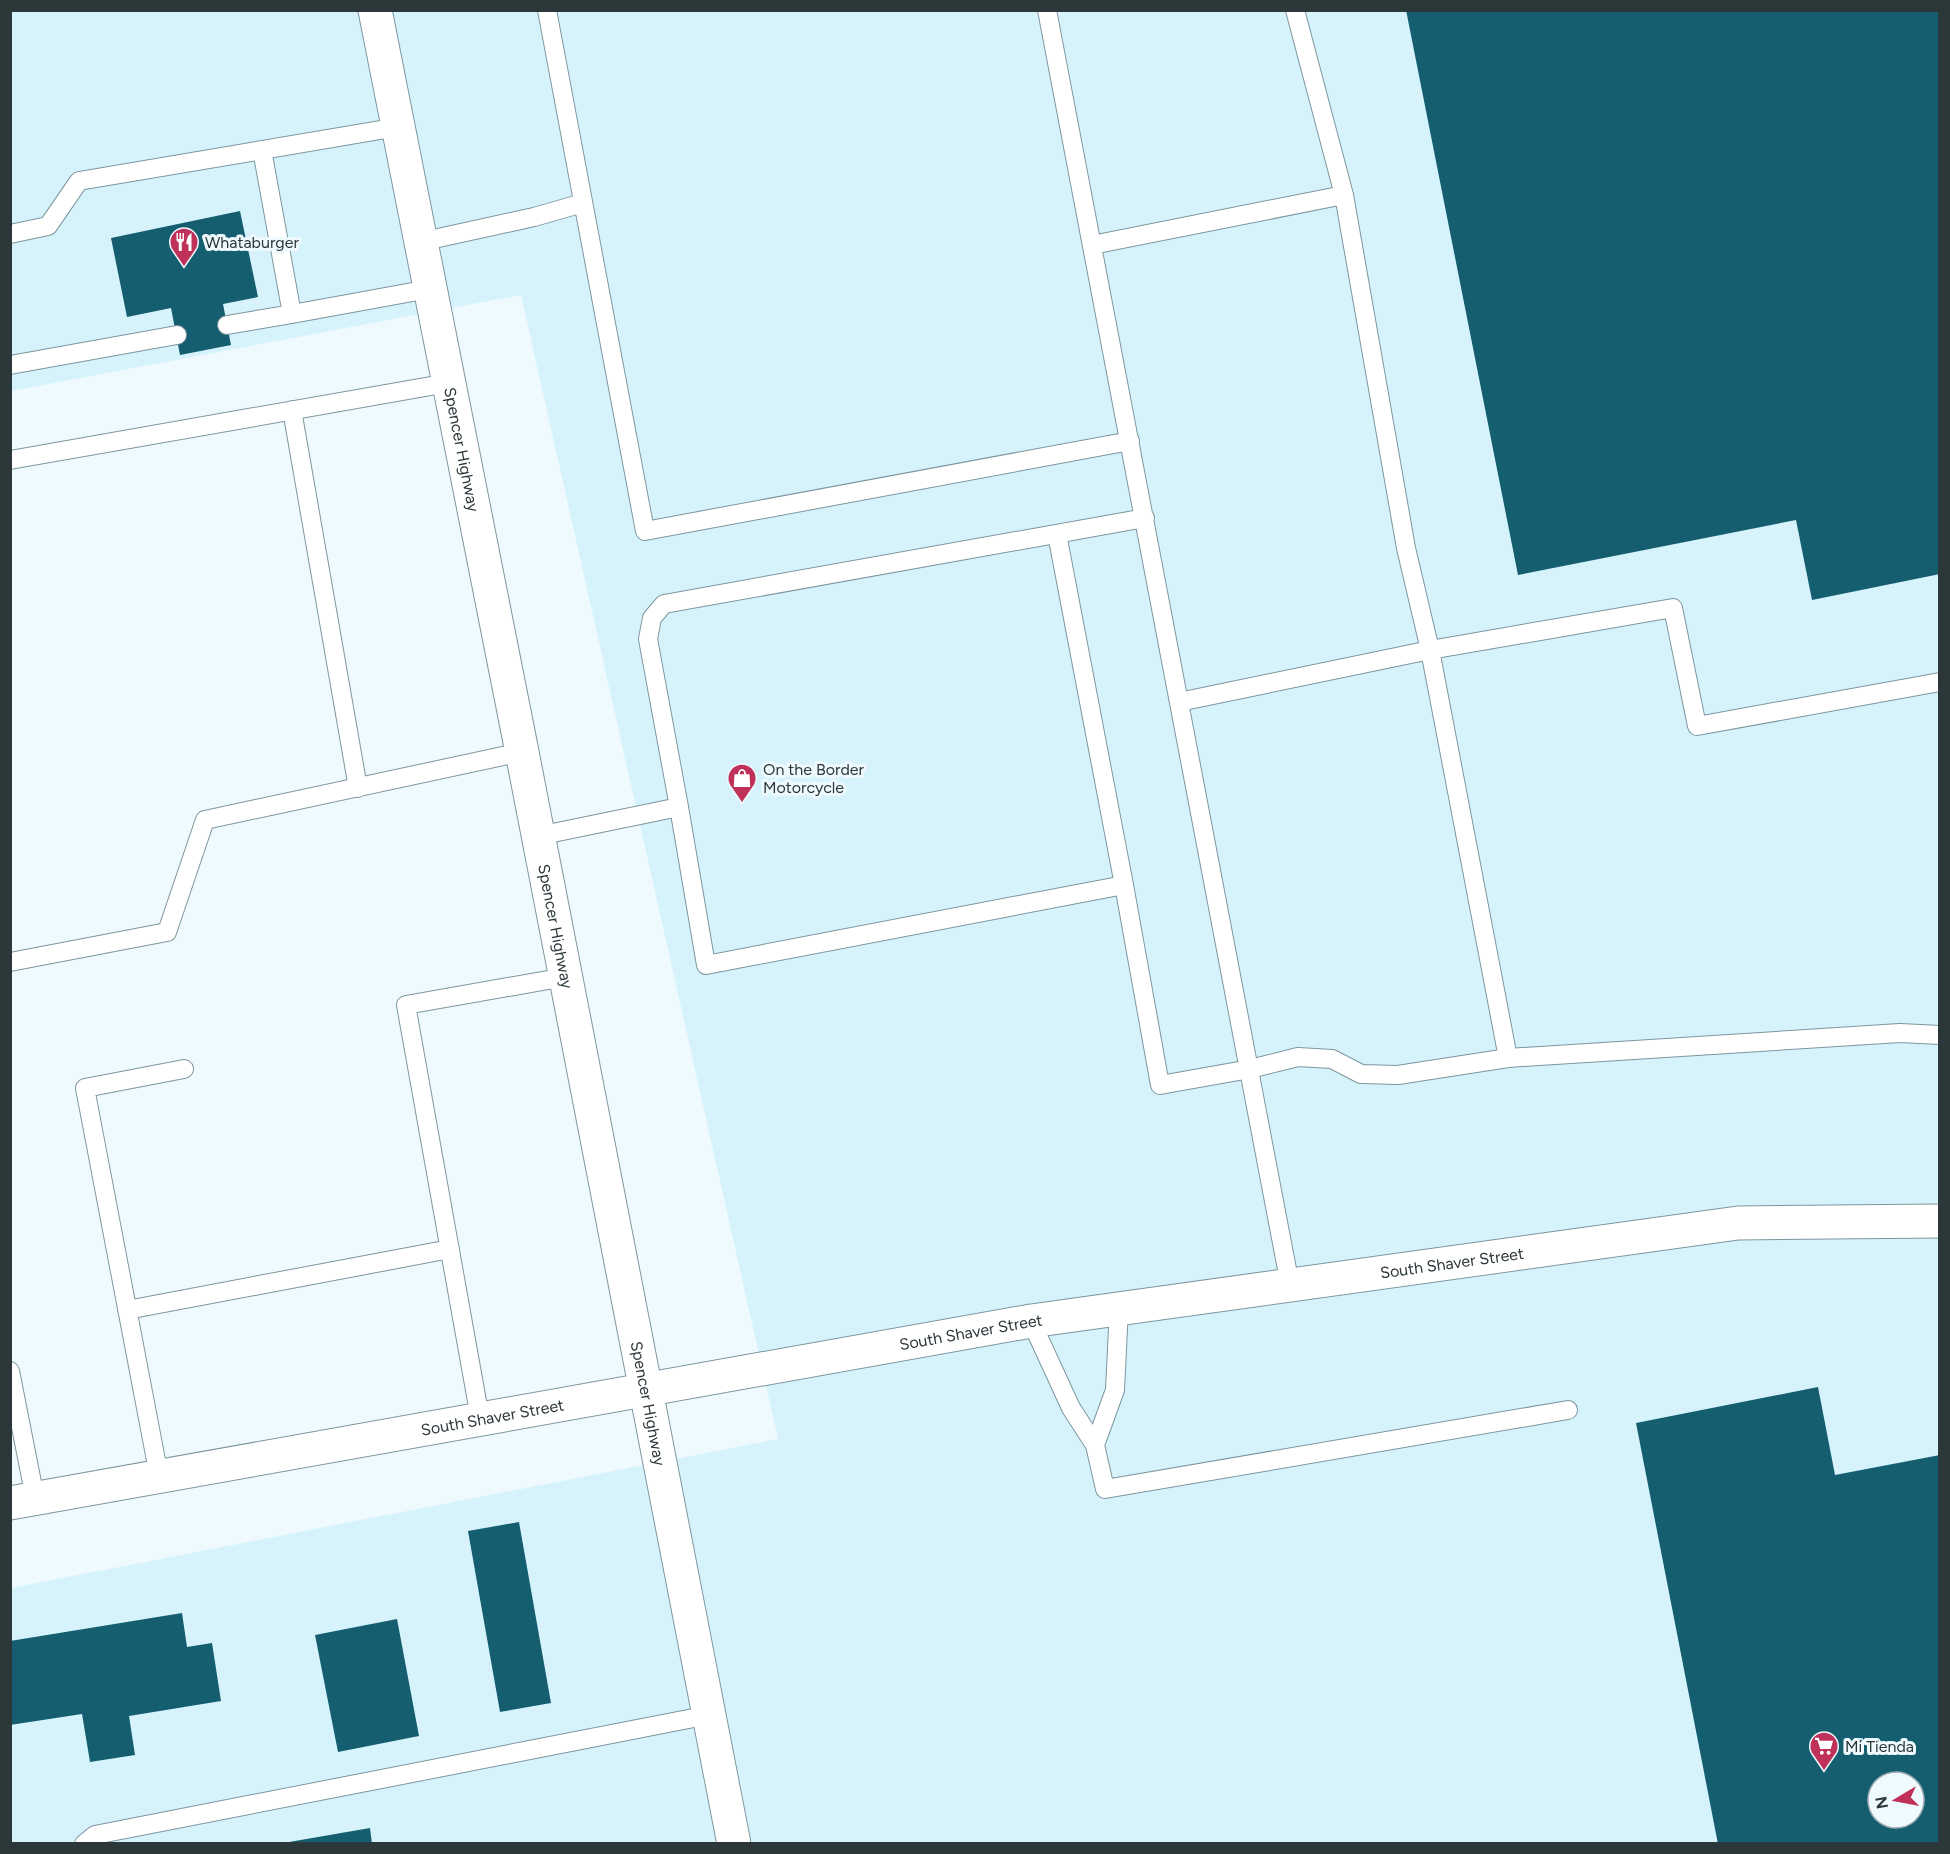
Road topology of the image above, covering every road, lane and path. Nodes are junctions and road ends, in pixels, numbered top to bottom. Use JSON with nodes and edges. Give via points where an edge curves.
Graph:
{"nodes":[{"id":1,"x":375,"y":10,"type":"edge"},
{"id":2,"x":547,"y":10,"type":"edge"},
{"id":3,"x":1047,"y":10,"type":"edge"},
{"id":4,"x":1295,"y":10,"type":"edge"},
{"id":5,"x":398,"y":127,"type":"junction"},
{"id":6,"x":262,"y":150,"type":"junction"},
{"id":7,"x":1344,"y":195,"type":"junction"},
{"id":8,"x":584,"y":204,"type":"junction"},
{"id":9,"x":10,"y":234,"type":"edge"},
{"id":10,"x":420,"y":242,"type":"junction"},
{"id":11,"x":1092,"y":245,"type":"junction"},
{"id":12,"x":429,"y":289,"type":"junction"},
{"id":13,"x":292,"y":314,"type":"junction"},
{"id":14,"x":227,"y":325,"type":"dead end"},
{"id":15,"x":177,"y":335,"type":"dead end"},
{"id":16,"x":10,"y":365,"type":"edge"},
{"id":17,"x":448,"y":383,"type":"junction"},
{"id":18,"x":292,"y":410,"type":"junction"},
{"id":19,"x":1130,"y":441,"type":"junction"},
{"id":20,"x":10,"y":460,"type":"edge"},
{"id":21,"x":1144,"y":518,"type":"junction"},
{"id":22,"x":1057,"y":534,"type":"junction"},
{"id":23,"x":1430,"y":650,"type":"junction"},
{"id":24,"x":1940,"y":682,"type":"edge"},
{"id":25,"x":1179,"y":702,"type":"junction"},
{"id":26,"x":522,"y":752,"type":"junction"},
{"id":27,"x":358,"y":788,"type":"junction"},
{"id":28,"x":679,"y":807,"type":"junction"},
{"id":29,"x":538,"y":836,"type":"junction"},
{"id":30,"x":1124,"y":885,"type":"junction"},
{"id":31,"x":10,"y":962,"type":"edge"},
{"id":32,"x":566,"y":977,"type":"junction"},
{"id":33,"x":1940,"y":1035,"type":"edge"},
{"id":34,"x":1508,"y":1058,"type":"junction"},
{"id":35,"x":184,"y":1069,"type":"dead end"},
{"id":36,"x":1250,"y":1069,"type":"junction"},
{"id":37,"x":1940,"y":1221,"type":"edge"},
{"id":38,"x":450,"y":1249,"type":"junction"},
{"id":39,"x":1290,"y":1285,"type":"junction"},
{"id":40,"x":1119,"y":1308,"type":"junction"},
{"id":41,"x":127,"y":1310,"type":"junction"},
{"id":42,"x":1031,"y":1320,"type":"junction"},
{"id":43,"x":10,"y":1371,"type":"edge"},
{"id":44,"x":645,"y":1389,"type":"junction"},
{"id":45,"x":1568,"y":1410,"type":"dead end"},
{"id":46,"x":480,"y":1418,"type":"junction"},
{"id":47,"x":1095,"y":1445,"type":"junction"},
{"id":48,"x":159,"y":1476,"type":"junction"},
{"id":49,"x":23,"y":1500,"type":"edge"},
{"id":50,"x":708,"y":1715,"type":"junction"},
{"id":51,"x":143,"y":1835,"type":"edge"},
{"id":52,"x":84,"y":1844,"type":"edge"},
{"id":53,"x":734,"y":1844,"type":"edge"}],
"edges":[{"from":1,"to":5,"type":"main road","name":"Spencer Highway"},
{"from":2,"to":8,"type":"lane"},
{"from":3,"to":11,"type":"lane"},
{"from":4,"to":7,"type":"lane"},
{"from":5,"to":6,"type":"lane"},
{"from":5,"to":10,"type":"main road","name":"Spencer Highway"},
{"from":6,"to":9,"type":"lane","via":[[79,181],[48,226]]},
{"from":6,"to":13,"type":"lane"},
{"from":7,"to":11,"type":"lane"},
{"from":7,"to":23,"type":"lane","via":[[1406,548]]},
{"from":8,"to":10,"type":"lane"},
{"from":8,"to":19,"type":"lane","via":[[645,531]]},
{"from":10,"to":12,"type":"main road","name":"Spencer Highway"},
{"from":11,"to":19,"type":"lane"},
{"from":12,"to":13,"type":"lane"},
{"from":12,"to":17,"type":"main road","name":"Spencer Highway"},
{"from":13,"to":14,"type":"lane"},
{"from":15,"to":16,"type":"lane"},
{"from":17,"to":18,"type":"lane"},
{"from":17,"to":26,"type":"main road","name":"Spencer Highway"},
{"from":18,"to":20,"type":"lane"},
{"from":18,"to":27,"type":"lane"},
{"from":19,"to":21,"type":"lane"},
{"from":21,"to":22,"type":"lane"},
{"from":21,"to":25,"type":"lane"},
{"from":22,"to":28,"type":"lane","via":[[664,604],[652,618],[648,639]]},
{"from":22,"to":30,"type":"lane"},
{"from":23,"to":24,"type":"lane","via":[[1673,608],[1698,726]]},
{"from":23,"to":25,"type":"lane"},
{"from":23,"to":34,"type":"lane"},
{"from":25,"to":36,"type":"lane"},
{"from":26,"to":27,"type":"lane"},
{"from":26,"to":29,"type":"main road","name":"Spencer Highway"},
{"from":27,"to":31,"type":"lane","via":[[205,820],[167,932]]},
{"from":28,"to":29,"type":"lane"},
{"from":28,"to":30,"type":"lane","via":[[706,964]]},
{"from":29,"to":32,"type":"main road","name":"Spencer Highway"},
{"from":30,"to":36,"type":"lane","via":[[1160,1085]]},
{"from":32,"to":38,"type":"lane","via":[[406,1005]]},
{"from":32,"to":44,"type":"main road","name":"Spencer Highway"},
{"from":33,"to":34,"type":"lane","via":[[1899,1033]]},
{"from":34,"to":36,"type":"lane","via":[[1398,1075],[1361,1074],[1332,1059],[1298,1057]]},
{"from":35,"to":41,"type":"lane","via":[[85,1088]]},
{"from":36,"to":39,"type":"lane"},
{"from":37,"to":39,"type":"main road","name":"South Shaver Street","via":[[1738,1223]]},
{"from":38,"to":41,"type":"lane"},
{"from":38,"to":46,"type":"lane"},
{"from":39,"to":40,"type":"main road","name":"South Shaver Street"},
{"from":40,"to":42,"type":"main road","name":"South Shaver Street"},
{"from":40,"to":47,"type":"lane","via":[[1115,1390]]},
{"from":41,"to":48,"type":"lane"},
{"from":42,"to":44,"type":"main road","name":"South Shaver Street"},
{"from":42,"to":47,"type":"lane","via":[[1071,1408]]},
{"from":43,"to":49,"type":"lane"},
{"from":44,"to":46,"type":"main road","name":"South Shaver Street"},
{"from":44,"to":50,"type":"main road","name":"Spencer Highway"},
{"from":45,"to":47,"type":"lane","via":[[1105,1489]]},
{"from":46,"to":48,"type":"main road","name":"South Shaver Street"},
{"from":48,"to":49,"type":"main road","name":"South Shaver Street"},
{"from":50,"to":51,"type":"lane","via":[[427,1771]]},
{"from":50,"to":53,"type":"main road","name":"Spencer Highway"},
{"from":51,"to":52,"type":"lane","via":[[95,1835]]}]}
